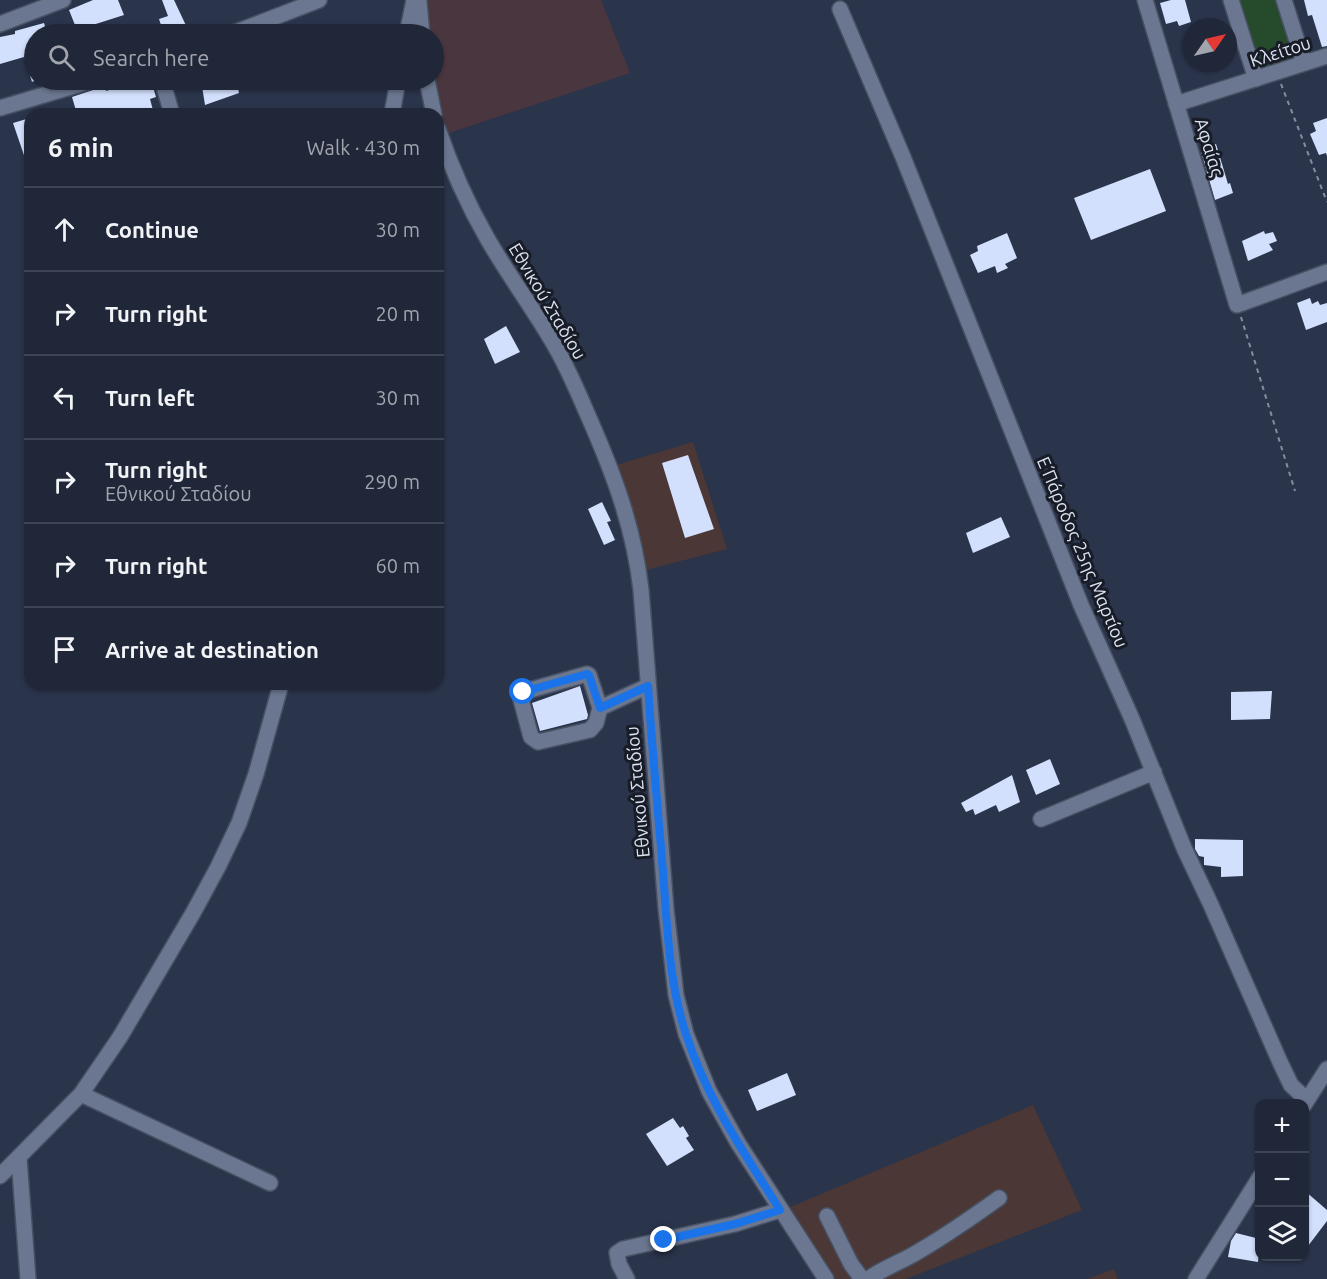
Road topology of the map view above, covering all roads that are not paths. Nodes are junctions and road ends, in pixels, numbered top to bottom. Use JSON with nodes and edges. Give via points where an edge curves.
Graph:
{"nodes":[{"id":1,"x":63,"y":0,"type":"edge"},
{"id":2,"x":319,"y":0,"type":"edge"},
{"id":3,"x":414,"y":0,"type":"edge"},
{"id":4,"x":420,"y":0,"type":"edge"},
{"id":5,"x":1145,"y":0,"type":"edge"},
{"id":6,"x":1231,"y":0,"type":"edge"},
{"id":7,"x":1284,"y":0,"type":"edge"},
{"id":8,"x":840,"y":9,"type":"dead end"},
{"id":9,"x":0,"y":24,"type":"edge"},
{"id":10,"x":257,"y":24,"type":"edge"},
{"id":11,"x":409,"y":24,"type":"edge"},
{"id":12,"x":421,"y":24,"type":"edge"},
{"id":13,"x":1327,"y":56,"type":"edge"},
{"id":14,"x":1304,"y":63,"type":"junction"},
{"id":15,"x":1256,"y":79,"type":"junction"},
{"id":16,"x":60,"y":90,"type":"edge"},
{"id":17,"x":165,"y":90,"type":"edge"},
{"id":18,"x":396,"y":90,"type":"edge"},
{"id":19,"x":429,"y":90,"type":"edge"},
{"id":20,"x":1176,"y":104,"type":"junction"},
{"id":21,"x":0,"y":108,"type":"edge"},
{"id":22,"x":170,"y":108,"type":"edge"},
{"id":23,"x":393,"y":108,"type":"edge"},
{"id":24,"x":433,"y":108,"type":"edge"},
{"id":25,"x":444,"y":144,"type":"edge"},
{"id":26,"x":1327,"y":272,"type":"edge"},
{"id":27,"x":648,"y":686,"type":"junction"},
{"id":28,"x":279,"y":690,"type":"edge"},
{"id":29,"x":600,"y":708,"type":"junction"},
{"id":30,"x":1154,"y":772,"type":"junction"},
{"id":31,"x":1041,"y":819,"type":"dead end"},
{"id":32,"x":1327,"y":1069,"type":"edge"},
{"id":33,"x":81,"y":1094,"type":"junction"},
{"id":34,"x":1303,"y":1099,"type":"edge"},
{"id":35,"x":1308,"y":1099,"type":"edge"},
{"id":36,"x":19,"y":1158,"type":"junction"},
{"id":37,"x":0,"y":1176,"type":"edge"},
{"id":38,"x":270,"y":1183,"type":"dead end"},
{"id":39,"x":1255,"y":1185,"type":"edge"},
{"id":40,"x":999,"y":1198,"type":"dead end"},
{"id":41,"x":780,"y":1210,"type":"junction"},
{"id":42,"x":827,"y":1216,"type":"dead end"},
{"id":43,"x":825,"y":1278,"type":"edge"},
{"id":44,"x":28,"y":1279,"type":"edge"},
{"id":45,"x":627,"y":1279,"type":"edge"},
{"id":46,"x":862,"y":1279,"type":"edge"},
{"id":47,"x":868,"y":1279,"type":"edge"},
{"id":48,"x":1196,"y":1279,"type":"edge"}],
"edges":[{"from":1,"to":9,"type":"street"},
{"from":2,"to":10,"type":"street"},
{"from":3,"to":11,"type":"street"},
{"from":4,"to":12,"type":"street"},
{"from":5,"to":20,"type":"street","name":"Αφαίας"},
{"from":6,"to":15,"type":"street"},
{"from":7,"to":14,"type":"street"},
{"from":8,"to":30,"type":"street","name":"Ε΄ Πάροδος 25ης Μαρτίου","via":[[1082,605]]},
{"from":13,"to":14,"type":"street","name":"Κλείτου"},
{"from":14,"to":15,"type":"street","name":"Κλείτου"},
{"from":15,"to":20,"type":"street","name":"Κλείτου"},
{"from":16,"to":21,"type":"street"},
{"from":17,"to":22,"type":"street"},
{"from":18,"to":23,"type":"street"},
{"from":19,"to":24,"type":"street"},
{"from":20,"to":26,"type":"street","name":"Αφαίας","via":[[1237,305]]},
{"from":25,"to":27,"type":"street","name":"Εθνικού Σταδίου","via":[[487,239],[574,382],[611,468],[637,555]]},
{"from":27,"to":29,"type":"street"},
{"from":27,"to":41,"type":"street","name":"Εθνικού Σταδίου","via":[[676,996],[686,1034],[709,1091]]},
{"from":28,"to":33,"type":"street","via":[[256,774],[218,867],[120,1037]]},
{"from":29,"to":29,"type":"street","via":[[590,730],[537,742],[531,737],[520,696],[584,673],[589,675]]},
{"from":30,"to":31,"type":"street"},
{"from":30,"to":34,"type":"street","name":"Ε΄ Πάροδος 25ης Μαρτίου","via":[[1280,1062]]},
{"from":32,"to":35,"type":"street"},
{"from":33,"to":36,"type":"street"},
{"from":33,"to":38,"type":"street"},
{"from":36,"to":37,"type":"street"},
{"from":36,"to":44,"type":"street"},
{"from":39,"to":48,"type":"street"},
{"from":40,"to":47,"type":"street","via":[[919,1252]]},
{"from":41,"to":43,"type":"street","name":"Εθνικού Σταδίου"},
{"from":41,"to":45,"type":"street","via":[[623,1249],[617,1253]]},
{"from":42,"to":46,"type":"street","via":[[850,1264]]}]}
